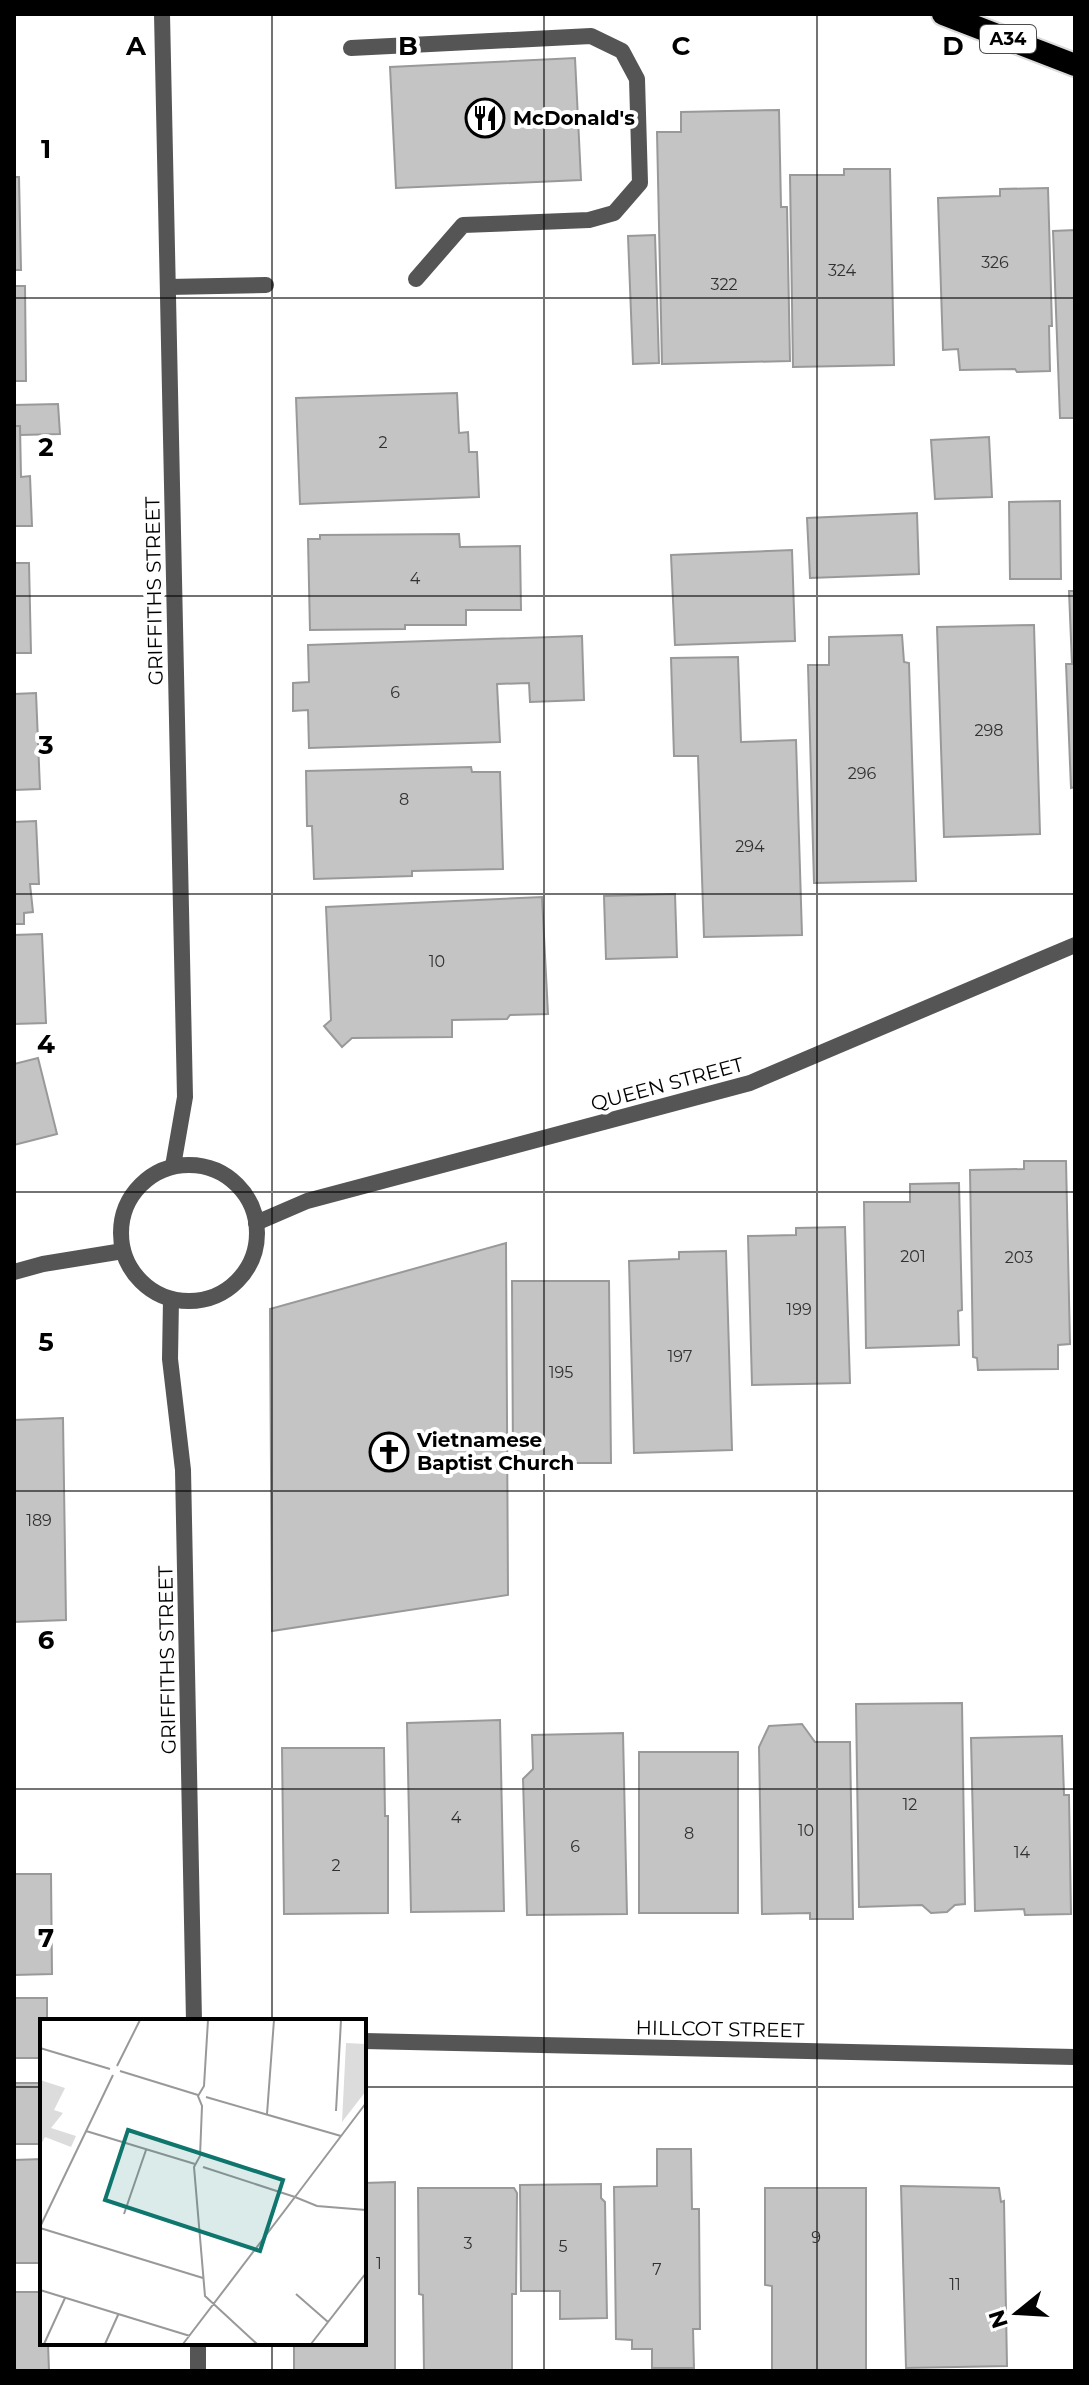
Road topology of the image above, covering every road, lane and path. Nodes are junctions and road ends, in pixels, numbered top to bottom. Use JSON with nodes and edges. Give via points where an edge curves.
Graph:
{"nodes":[{"id":1,"x":162,"y":14,"type":"edge"},
{"id":2,"x":943,"y":14,"type":"edge"},
{"id":3,"x":351,"y":48,"type":"dead end"},
{"id":4,"x":1075,"y":65,"type":"edge"},
{"id":5,"x":416,"y":279,"type":"dead end"},
{"id":6,"x":266,"y":285,"type":"dead end"},
{"id":7,"x":168,"y":287,"type":"junction"},
{"id":8,"x":1075,"y":945,"type":"edge"},
{"id":9,"x":173,"y":1166,"type":"junction"},
{"id":10,"x":256,"y":1223,"type":"junction"},
{"id":11,"x":123,"y":1251,"type":"junction"},
{"id":12,"x":14,"y":1272,"type":"edge"},
{"id":13,"x":171,"y":1299,"type":"junction"},
{"id":14,"x":194,"y":2019,"type":"edge"},
{"id":15,"x":366,"y":2041,"type":"edge"},
{"id":16,"x":1075,"y":2057,"type":"edge"},
{"id":17,"x":198,"y":2345,"type":"edge"},
{"id":18,"x":198,"y":2371,"type":"edge"}],
"edges":[{"from":1,"to":7,"type":"street","name":"GRIFFITHS STREET"},
{"from":2,"to":4,"type":"highway","number":"A34"},
{"from":3,"to":5,"type":"street","via":[[591,36],[622,51],[637,79],[640,183],[614,213],[589,220],[463,225]]},
{"from":6,"to":7,"type":"street"},
{"from":7,"to":9,"type":"street","name":"GRIFFITHS STREET","via":[[185,1097]]},
{"from":8,"to":10,"type":"street","name":"QUEEN STREET","via":[[750,1083],[307,1201]]},
{"from":9,"to":10,"type":"street","via":[[196,1164],[236,1184]]},
{"from":9,"to":11,"type":"street","via":[[148,1177],[130,1198],[121,1224]]},
{"from":10,"to":13,"type":"street","via":[[248,1267],[235,1284],[215,1296]]},
{"from":11,"to":12,"type":"street"},
{"from":11,"to":13,"type":"street","via":[[133,1272],[150,1289]]},
{"from":13,"to":14,"type":"street","name":"GRIFFITHS STREET","via":[[170,1359],[183,1470]]},
{"from":15,"to":16,"type":"street","name":"HILLCOT STREET"},
{"from":17,"to":18,"type":"street"}]}
